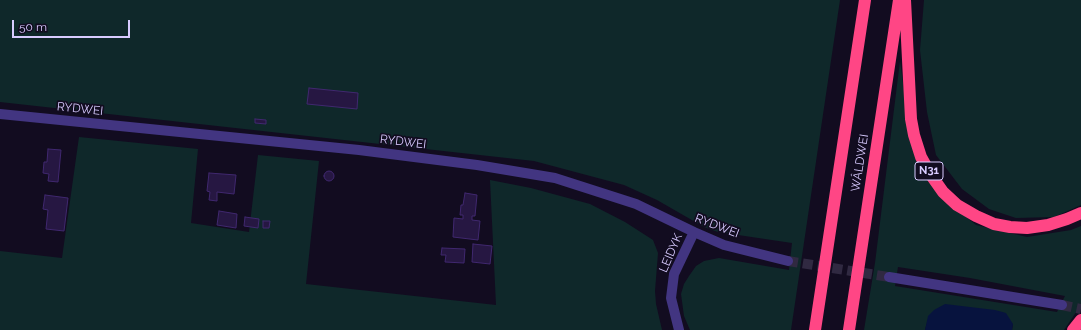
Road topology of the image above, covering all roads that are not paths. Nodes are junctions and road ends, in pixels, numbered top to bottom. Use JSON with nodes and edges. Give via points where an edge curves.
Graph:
{"nodes":[{"id":1,"x":865,"y":0,"type":"edge"},
{"id":2,"x":899,"y":0,"type":"edge"},
{"id":3,"x":905,"y":0,"type":"edge"},
{"id":4,"x":0,"y":114,"type":"edge"},
{"id":5,"x":1081,"y":213,"type":"edge"},
{"id":6,"x":694,"y":232,"type":"junction"},
{"id":7,"x":788,"y":261,"type":"tunnel mouth"},
{"id":8,"x":889,"y":277,"type":"tunnel mouth"},
{"id":9,"x":1062,"y":305,"type":"tunnel mouth"},
{"id":10,"x":1081,"y":320,"type":"edge"},
{"id":11,"x":679,"y":330,"type":"edge"},
{"id":12,"x":815,"y":330,"type":"edge"},
{"id":13,"x":849,"y":330,"type":"edge"},
{"id":14,"x":1073,"y":330,"type":"edge"}],
"edges":[{"from":1,"to":12,"type":"highway","name":"WÂLDWEI"},
{"from":2,"to":13,"type":"highway","name":"WÂLDWEI"},
{"from":3,"to":5,"type":"highway","number":"N31","via":[[914,135],[921,157],[943,192],[957,205],[976,216],[994,224],[1010,227],[1048,225]]},
{"from":4,"to":6,"type":"street","name":"RYDWEI","via":[[359,150],[555,178],[636,204]]},
{"from":6,"to":7,"type":"street","name":"RYDWEI","via":[[724,244]]},
{"from":6,"to":11,"type":"street","name":"LEIDYK","via":[[674,274],[671,298]]},
{"from":8,"to":9,"type":"street"},
{"from":10,"to":14,"type":"highway"}]}
